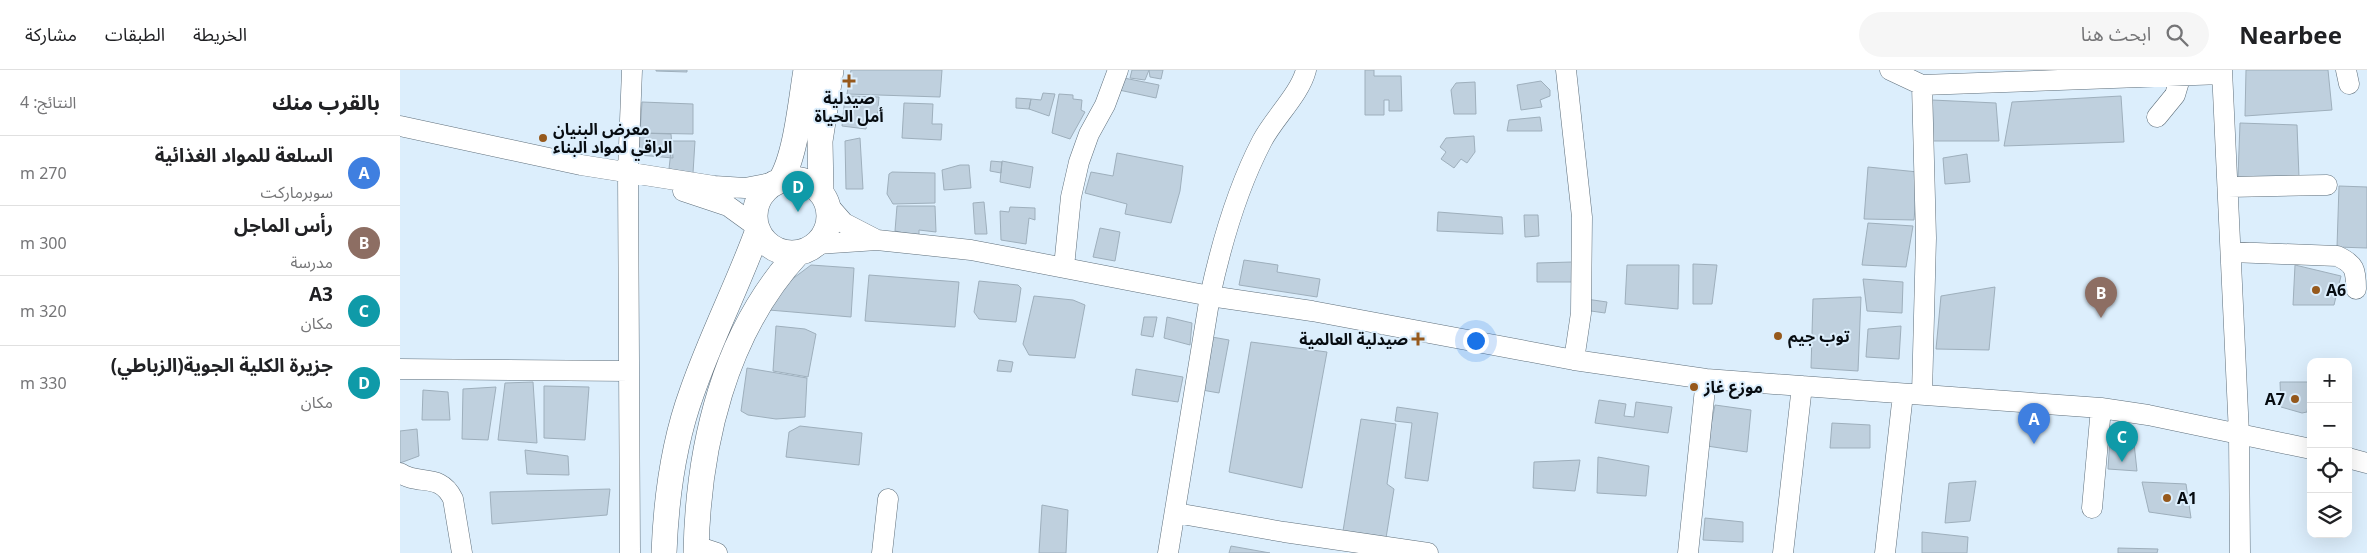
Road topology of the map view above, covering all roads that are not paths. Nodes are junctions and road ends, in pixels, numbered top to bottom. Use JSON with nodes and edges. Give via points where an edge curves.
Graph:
{"nodes":[{"id":1,"x":632,"y":70,"type":"edge"},
{"id":2,"x":806,"y":70,"type":"edge"},
{"id":3,"x":830,"y":70,"type":"edge"},
{"id":4,"x":1118,"y":70,"type":"edge"},
{"id":5,"x":1306,"y":70,"type":"edge"},
{"id":6,"x":1566,"y":70,"type":"edge"},
{"id":7,"x":1890,"y":70,"type":"edge"},
{"id":8,"x":2222,"y":72,"type":"edge"},
{"id":9,"x":2181,"y":75,"type":"junction"},
{"id":10,"x":1922,"y":85,"type":"junction"},
{"id":11,"x":2157,"y":117,"type":"dead end"},
{"id":12,"x":400,"y":126,"type":"edge"},
{"id":13,"x":628,"y":174,"type":"junction"},
{"id":14,"x":778,"y":182,"type":"junction"},
{"id":15,"x":2327,"y":185,"type":"dead end"},
{"id":16,"x":2228,"y":187,"type":"junction"},
{"id":17,"x":825,"y":199,"type":"junction"},
{"id":18,"x":757,"y":228,"type":"junction"},
{"id":19,"x":877,"y":240,"type":"junction"},
{"id":20,"x":808,"y":248,"type":"junction"},
{"id":21,"x":2231,"y":252,"type":"junction"},
{"id":22,"x":1064,"y":267,"type":"junction"},
{"id":23,"x":2356,"y":289,"type":"dead end"},
{"id":24,"x":1210,"y":296,"type":"junction"},
{"id":25,"x":1574,"y":360,"type":"junction"},
{"id":26,"x":400,"y":369,"type":"edge"},
{"id":27,"x":629,"y":371,"type":"junction"},
{"id":28,"x":1706,"y":378,"type":"junction"},
{"id":29,"x":1802,"y":386,"type":"junction"},
{"id":30,"x":1912,"y":394,"type":"junction"},
{"id":31,"x":2101,"y":408,"type":"junction"},
{"id":32,"x":2238,"y":434,"type":"junction"},
{"id":33,"x":2307,"y":448,"type":"edge"},
{"id":34,"x":2352,"y":459,"type":"edge"},
{"id":35,"x":2367,"y":463,"type":"edge"},
{"id":36,"x":400,"y":473,"type":"edge"},
{"id":37,"x":888,"y":499,"type":"dead end"},
{"id":38,"x":2092,"y":508,"type":"dead end"},
{"id":39,"x":1176,"y":513,"type":"junction"},
{"id":40,"x":1395,"y":550,"type":"edge"},
{"id":41,"x":703,"y":551,"type":"edge"},
{"id":42,"x":462,"y":553,"type":"edge"},
{"id":43,"x":630,"y":553,"type":"edge"},
{"id":44,"x":664,"y":553,"type":"edge"},
{"id":45,"x":882,"y":553,"type":"edge"},
{"id":46,"x":1168,"y":553,"type":"edge"},
{"id":47,"x":1428,"y":553,"type":"edge"},
{"id":48,"x":1688,"y":553,"type":"edge"},
{"id":49,"x":1783,"y":553,"type":"edge"},
{"id":50,"x":1885,"y":553,"type":"edge"},
{"id":51,"x":2240,"y":553,"type":"edge"}],
"edges":[{"from":1,"to":13,"type":"street"},
{"from":2,"to":14,"type":"main road","via":[[793,142],[785,172]]},
{"from":3,"to":17,"type":"main road","via":[[820,141]]},
{"from":4,"to":22,"type":"street","via":[[1079,162],[1071,197]]},
{"from":5,"to":24,"type":"street","via":[[1250,162]]},
{"from":6,"to":25,"type":"street","via":[[1582,217],[1581,312]]},
{"from":7,"to":10,"type":"street"},
{"from":8,"to":9,"type":"street"},
{"from":8,"to":16,"type":"street"},
{"from":9,"to":10,"type":"street"},
{"from":9,"to":11,"type":"street","via":[[2175,95]]},
{"from":10,"to":30,"type":"street","via":[[1926,238]]},
{"from":12,"to":13,"type":"street"},
{"from":13,"to":14,"type":"street","via":[[728,188]]},
{"from":13,"to":18,"type":"street","via":[[728,206]]},
{"from":13,"to":27,"type":"street"},
{"from":14,"to":17,"type":"main road","via":[[798,179],[815,186]]},
{"from":14,"to":18,"type":"main road","via":[[758,201]]},
{"from":15,"to":16,"type":"street"},
{"from":16,"to":21,"type":"street"},
{"from":17,"to":19,"type":"street","via":[[844,223]]},
{"from":17,"to":20,"type":"main road","via":[[828,227]]},
{"from":18,"to":20,"type":"main road","via":[[770,246],[788,253]]},
{"from":18,"to":44,"type":"main road","via":[[682,426],[671,475]]},
{"from":19,"to":20,"type":"street"},
{"from":19,"to":22,"type":"street","via":[[971,250]]},
{"from":20,"to":41,"type":"main road","via":[[779,275],[753,313],[728,367],[698,493]]},
{"from":21,"to":23,"type":"street","via":[[2337,256],[2349,261],[2356,272]]},
{"from":21,"to":32,"type":"street"},
{"from":22,"to":24,"type":"street"},
{"from":24,"to":25,"type":"street","via":[[1312,311]]},
{"from":24,"to":39,"type":"street"},
{"from":25,"to":28,"type":"street"},
{"from":26,"to":27,"type":"street"},
{"from":27,"to":43,"type":"street"},
{"from":28,"to":29,"type":"street"},
{"from":28,"to":48,"type":"street"},
{"from":29,"to":30,"type":"street"},
{"from":29,"to":49,"type":"street"},
{"from":30,"to":31,"type":"street"},
{"from":30,"to":50,"type":"street"},
{"from":31,"to":32,"type":"street"},
{"from":31,"to":38,"type":"street"},
{"from":32,"to":33,"type":"street"},
{"from":32,"to":51,"type":"street"},
{"from":34,"to":35,"type":"street"},
{"from":36,"to":42,"type":"street","via":[[406,477],[432,480],[449,492]]},
{"from":37,"to":45,"type":"street"},
{"from":39,"to":40,"type":"street"},
{"from":39,"to":46,"type":"street"},
{"from":40,"to":47,"type":"street"}]}
